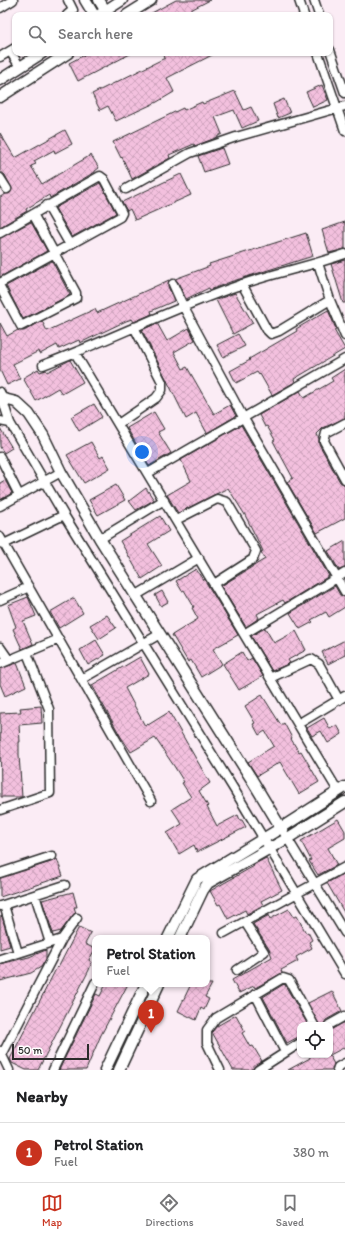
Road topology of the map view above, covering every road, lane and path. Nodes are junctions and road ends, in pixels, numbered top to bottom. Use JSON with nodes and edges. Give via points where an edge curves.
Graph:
{"nodes":[{"id":1,"x":13,"y":0,"type":"edge"},
{"id":2,"x":68,"y":0,"type":"edge"},
{"id":3,"x":85,"y":0,"type":"edge"},
{"id":4,"x":98,"y":0,"type":"edge"},
{"id":5,"x":122,"y":0,"type":"edge"},
{"id":6,"x":151,"y":0,"type":"edge"},
{"id":7,"x":299,"y":0,"type":"edge"},
{"id":8,"x":314,"y":0,"type":"edge"},
{"id":9,"x":0,"y":8,"type":"edge"},
{"id":10,"x":71,"y":12,"type":"edge"},
{"id":11,"x":92,"y":12,"type":"edge"},
{"id":12,"x":104,"y":12,"type":"edge"},
{"id":13,"x":105,"y":12,"type":"edge"},
{"id":14,"x":133,"y":12,"type":"edge"},
{"id":15,"x":303,"y":12,"type":"edge"},
{"id":16,"x":318,"y":12,"type":"edge"},
{"id":17,"x":12,"y":50,"type":"edge"},
{"id":18,"x":16,"y":56,"type":"edge"},
{"id":19,"x":37,"y":56,"type":"edge"},
{"id":20,"x":63,"y":56,"type":"edge"},
{"id":21,"x":319,"y":56,"type":"edge"},
{"id":22,"x":333,"y":56,"type":"edge"},
{"id":23,"x":0,"y":57,"type":"edge"},
{"id":24,"x":20,"y":67,"type":"junction"},
{"id":25,"x":342,"y":77,"type":"edge"},
{"id":26,"x":0,"y":80,"type":"edge"},
{"id":27,"x":345,"y":94,"type":"edge"},
{"id":28,"x":0,"y":96,"type":"edge"},
{"id":29,"x":341,"y":107,"type":"edge"},
{"id":30,"x":345,"y":131,"type":"edge"},
{"id":31,"x":0,"y":178,"type":"edge"},
{"id":32,"x":7,"y":189,"type":"dead end"},
{"id":33,"x":126,"y":189,"type":"dead end"},
{"id":34,"x":47,"y":205,"type":"junction"},
{"id":35,"x":33,"y":214,"type":"junction"},
{"id":36,"x":0,"y":233,"type":"edge"},
{"id":37,"x":70,"y":245,"type":"junction"},
{"id":38,"x":55,"y":253,"type":"junction"},
{"id":39,"x":345,"y":254,"type":"edge"},
{"id":40,"x":318,"y":263,"type":"junction"},
{"id":41,"x":0,"y":283,"type":"edge"},
{"id":42,"x":173,"y":284,"type":"dead end"},
{"id":43,"x":242,"y":284,"type":"junction"},
{"id":44,"x":0,"y":287,"type":"edge"},
{"id":45,"x":330,"y":300,"type":"junction"},
{"id":46,"x":183,"y":306,"type":"junction"},
{"id":47,"x":134,"y":327,"type":"junction"},
{"id":48,"x":345,"y":336,"type":"edge"},
{"id":49,"x":76,"y":353,"type":"junction"},
{"id":50,"x":345,"y":359,"type":"edge"},
{"id":51,"x":43,"y":365,"type":"dead end"},
{"id":52,"x":1,"y":396,"type":"edge"},
{"id":53,"x":243,"y":417,"type":"junction"},
{"id":54,"x":0,"y":422,"type":"edge"},
{"id":55,"x":10,"y":423,"type":"junction"},
{"id":56,"x":345,"y":423,"type":"edge"},
{"id":57,"x":118,"y":424,"type":"junction"},
{"id":58,"x":0,"y":457,"type":"edge"},
{"id":59,"x":61,"y":472,"type":"junction"},
{"id":60,"x":148,"y":473,"type":"junction"},
{"id":61,"x":345,"y":479,"type":"edge"},
{"id":62,"x":44,"y":482,"type":"junction"},
{"id":63,"x":19,"y":495,"type":"junction"},
{"id":64,"x":164,"y":500,"type":"junction"},
{"id":65,"x":0,"y":506,"type":"edge"},
{"id":66,"x":64,"y":515,"type":"junction"},
{"id":67,"x":176,"y":520,"type":"junction"},
{"id":68,"x":100,"y":539,"type":"junction"},
{"id":69,"x":1,"y":541,"type":"edge"},
{"id":70,"x":198,"y":558,"type":"junction"},
{"id":71,"x":345,"y":573,"type":"edge"},
{"id":72,"x":337,"y":578,"type":"junction"},
{"id":73,"x":214,"y":584,"type":"junction"},
{"id":74,"x":29,"y":587,"type":"junction"},
{"id":75,"x":345,"y":592,"type":"edge"},
{"id":76,"x":135,"y":596,"type":"junction"},
{"id":77,"x":0,"y":600,"type":"edge"},
{"id":78,"x":160,"y":634,"type":"junction"},
{"id":79,"x":244,"y":634,"type":"junction"},
{"id":80,"x":59,"y":639,"type":"junction"},
{"id":81,"x":144,"y":645,"type":"junction"},
{"id":82,"x":0,"y":647,"type":"edge"},
{"id":83,"x":27,"y":653,"type":"junction"},
{"id":84,"x":9,"y":660,"type":"junction"},
{"id":85,"x":0,"y":664,"type":"edge"},
{"id":86,"x":270,"y":678,"type":"junction"},
{"id":87,"x":82,"y":679,"type":"junction"},
{"id":88,"x":342,"y":698,"type":"edge"},
{"id":89,"x":298,"y":724,"type":"junction"},
{"id":90,"x":342,"y":789,"type":"edge"},
{"id":91,"x":151,"y":801,"type":"dead end"},
{"id":92,"x":345,"y":802,"type":"edge"},
{"id":93,"x":0,"y":810,"type":"edge"},
{"id":94,"x":281,"y":828,"type":"junction"},
{"id":95,"x":263,"y":838,"type":"junction"},
{"id":96,"x":288,"y":838,"type":"junction"},
{"id":97,"x":269,"y":848,"type":"junction"},
{"id":98,"x":52,"y":856,"type":"dead end"},
{"id":99,"x":345,"y":867,"type":"edge"},
{"id":100,"x":0,"y":873,"type":"edge"},
{"id":101,"x":314,"y":883,"type":"junction"},
{"id":102,"x":66,"y":885,"type":"dead end"},
{"id":103,"x":296,"y":893,"type":"junction"},
{"id":104,"x":35,"y":895,"type":"junction"},
{"id":105,"x":2,"y":906,"type":"edge"},
{"id":106,"x":77,"y":918,"type":"dead end"},
{"id":107,"x":245,"y":922,"type":"junction"},
{"id":108,"x":224,"y":933,"type":"dead end"},
{"id":109,"x":345,"y":933,"type":"edge"},
{"id":110,"x":169,"y":935,"type":"edge"},
{"id":111,"x":181,"y":935,"type":"edge"},
{"id":112,"x":62,"y":939,"type":"junction"},
{"id":113,"x":50,"y":943,"type":"junction"},
{"id":114,"x":18,"y":953,"type":"junction"},
{"id":115,"x":0,"y":959,"type":"edge"},
{"id":116,"x":237,"y":970,"type":"dead end"},
{"id":117,"x":345,"y":974,"type":"edge"},
{"id":118,"x":93,"y":987,"type":"edge"},
{"id":119,"x":145,"y":987,"type":"edge"},
{"id":120,"x":158,"y":987,"type":"edge"},
{"id":121,"x":255,"y":994,"type":"junction"},
{"id":122,"x":137,"y":1003,"type":"junction"},
{"id":123,"x":148,"y":1009,"type":"junction"},
{"id":124,"x":345,"y":1016,"type":"edge"},
{"id":125,"x":312,"y":1022,"type":"edge"},
{"id":126,"x":333,"y":1023,"type":"edge"},
{"id":127,"x":297,"y":1045,"type":"edge"},
{"id":128,"x":285,"y":1052,"type":"junction"},
{"id":129,"x":1,"y":1053,"type":"edge"},
{"id":130,"x":345,"y":1063,"type":"edge"},
{"id":131,"x":9,"y":1070,"type":"edge"},
{"id":132,"x":53,"y":1070,"type":"edge"},
{"id":133,"x":105,"y":1070,"type":"edge"},
{"id":134,"x":119,"y":1070,"type":"edge"},
{"id":135,"x":220,"y":1070,"type":"edge"},
{"id":136,"x":258,"y":1070,"type":"edge"},
{"id":137,"x":337,"y":1070,"type":"edge"}],
"edges":[{"from":1,"to":9,"type":"street"},
{"from":2,"to":10,"type":"street","via":[[73,10]]},
{"from":3,"to":11,"type":"street"},
{"from":4,"to":12,"type":"street"},
{"from":5,"to":13,"type":"street"},
{"from":6,"to":14,"type":"street"},
{"from":7,"to":15,"type":"street"},
{"from":8,"to":16,"type":"street"},
{"from":17,"to":23,"type":"street"},
{"from":18,"to":24,"type":"street"},
{"from":19,"to":24,"type":"street"},
{"from":20,"to":28,"type":"street"},
{"from":21,"to":29,"type":"street"},
{"from":22,"to":25,"type":"street"},
{"from":24,"to":26,"type":"street"},
{"from":25,"to":27,"type":"street"},
{"from":29,"to":30,"type":"street"},
{"from":29,"to":33,"type":"street","via":[[190,153]]},
{"from":31,"to":32,"type":"street"},
{"from":34,"to":35,"type":"street"},
{"from":34,"to":37,"type":"street"},
{"from":34,"to":37,"type":"street","via":[[97,176],[104,179],[122,215]]},
{"from":35,"to":36,"type":"street"},
{"from":35,"to":38,"type":"street"},
{"from":37,"to":38,"type":"street"},
{"from":38,"to":41,"type":"street"},
{"from":38,"to":44,"type":"street","via":[[76,293],[73,300],[21,326]]},
{"from":39,"to":40,"type":"street"},
{"from":40,"to":43,"type":"street"},
{"from":40,"to":45,"type":"street"},
{"from":42,"to":46,"type":"street"},
{"from":43,"to":45,"type":"street","via":[[271,334]]},
{"from":43,"to":46,"type":"street"},
{"from":45,"to":48,"type":"street"},
{"from":46,"to":47,"type":"street"},
{"from":46,"to":53,"type":"street"},
{"from":47,"to":49,"type":"street"},
{"from":47,"to":57,"type":"street","via":[[162,382],[162,390],[156,398]]},
{"from":49,"to":51,"type":"street"},
{"from":49,"to":57,"type":"street"},
{"from":50,"to":53,"type":"street"},
{"from":52,"to":55,"type":"street"},
{"from":52,"to":59,"type":"street","via":[[16,402],[28,414],[43,434]]},
{"from":53,"to":60,"type":"street"},
{"from":53,"to":72,"type":"street"},
{"from":54,"to":55,"type":"street"},
{"from":55,"to":62,"type":"street"},
{"from":56,"to":61,"type":"street","via":[[326,433],[324,441]]},
{"from":57,"to":60,"type":"street"},
{"from":58,"to":63,"type":"street"},
{"from":59,"to":62,"type":"street"},
{"from":59,"to":68,"type":"street"},
{"from":60,"to":64,"type":"street"},
{"from":62,"to":63,"type":"street"},
{"from":62,"to":66,"type":"street"},
{"from":63,"to":65,"type":"street"},
{"from":64,"to":67,"type":"street"},
{"from":64,"to":68,"type":"street"},
{"from":66,"to":69,"type":"street"},
{"from":66,"to":81,"type":"street"},
{"from":67,"to":70,"type":"street"},
{"from":67,"to":73,"type":"street","via":[[217,500],[227,502],[256,551],[252,559]]},
{"from":68,"to":76,"type":"street"},
{"from":69,"to":74,"type":"street"},
{"from":70,"to":73,"type":"street"},
{"from":70,"to":76,"type":"street"},
{"from":71,"to":72,"type":"street"},
{"from":72,"to":75,"type":"street"},
{"from":72,"to":79,"type":"street"},
{"from":73,"to":79,"type":"street"},
{"from":74,"to":77,"type":"street"},
{"from":74,"to":80,"type":"street"},
{"from":76,"to":78,"type":"street"},
{"from":78,"to":81,"type":"street"},
{"from":78,"to":94,"type":"street"},
{"from":79,"to":86,"type":"street"},
{"from":80,"to":83,"type":"street"},
{"from":80,"to":87,"type":"street"},
{"from":81,"to":87,"type":"street"},
{"from":81,"to":95,"type":"street"},
{"from":82,"to":84,"type":"street"},
{"from":83,"to":84,"type":"street"},
{"from":83,"to":93,"type":"street","via":[[49,709],[50,793]]},
{"from":84,"to":85,"type":"street"},
{"from":86,"to":88,"type":"street","via":[[311,659],[319,664]]},
{"from":86,"to":89,"type":"street"},
{"from":87,"to":91,"type":"street"},
{"from":88,"to":89,"type":"street"},
{"from":89,"to":90,"type":"street"},
{"from":90,"to":94,"type":"street"},
{"from":92,"to":96,"type":"street"},
{"from":94,"to":95,"type":"street"},
{"from":94,"to":96,"type":"street"},
{"from":95,"to":97,"type":"street"},
{"from":95,"to":110,"type":"street","via":[[196,880]]},
{"from":96,"to":97,"type":"street"},
{"from":96,"to":101,"type":"street"},
{"from":97,"to":103,"type":"street"},
{"from":97,"to":111,"type":"street","via":[[208,883]]},
{"from":98,"to":100,"type":"street"},
{"from":99,"to":101,"type":"street"},
{"from":101,"to":103,"type":"street"},
{"from":101,"to":109,"type":"street"},
{"from":102,"to":104,"type":"street"},
{"from":103,"to":107,"type":"street"},
{"from":103,"to":117,"type":"street"},
{"from":104,"to":105,"type":"street"},
{"from":104,"to":113,"type":"street"},
{"from":105,"to":114,"type":"street"},
{"from":106,"to":112,"type":"street"},
{"from":107,"to":108,"type":"street"},
{"from":107,"to":116,"type":"street","via":[[264,952]]},
{"from":112,"to":113,"type":"street"},
{"from":112,"to":129,"type":"street"},
{"from":113,"to":114,"type":"street"},
{"from":114,"to":115,"type":"street"},
{"from":118,"to":132,"type":"street"},
{"from":119,"to":122,"type":"street"},
{"from":120,"to":123,"type":"street"},
{"from":121,"to":125,"type":"street","via":[[286,978]]},
{"from":121,"to":128,"type":"street"},
{"from":121,"to":135,"type":"street","via":[[216,1018],[207,1030],[207,1043]]},
{"from":122,"to":123,"type":"street"},
{"from":122,"to":133,"type":"street"},
{"from":123,"to":134,"type":"street"},
{"from":124,"to":126,"type":"street"},
{"from":127,"to":128,"type":"street"},
{"from":128,"to":136,"type":"street"},
{"from":129,"to":131,"type":"street"},
{"from":130,"to":137,"type":"street"}]}
